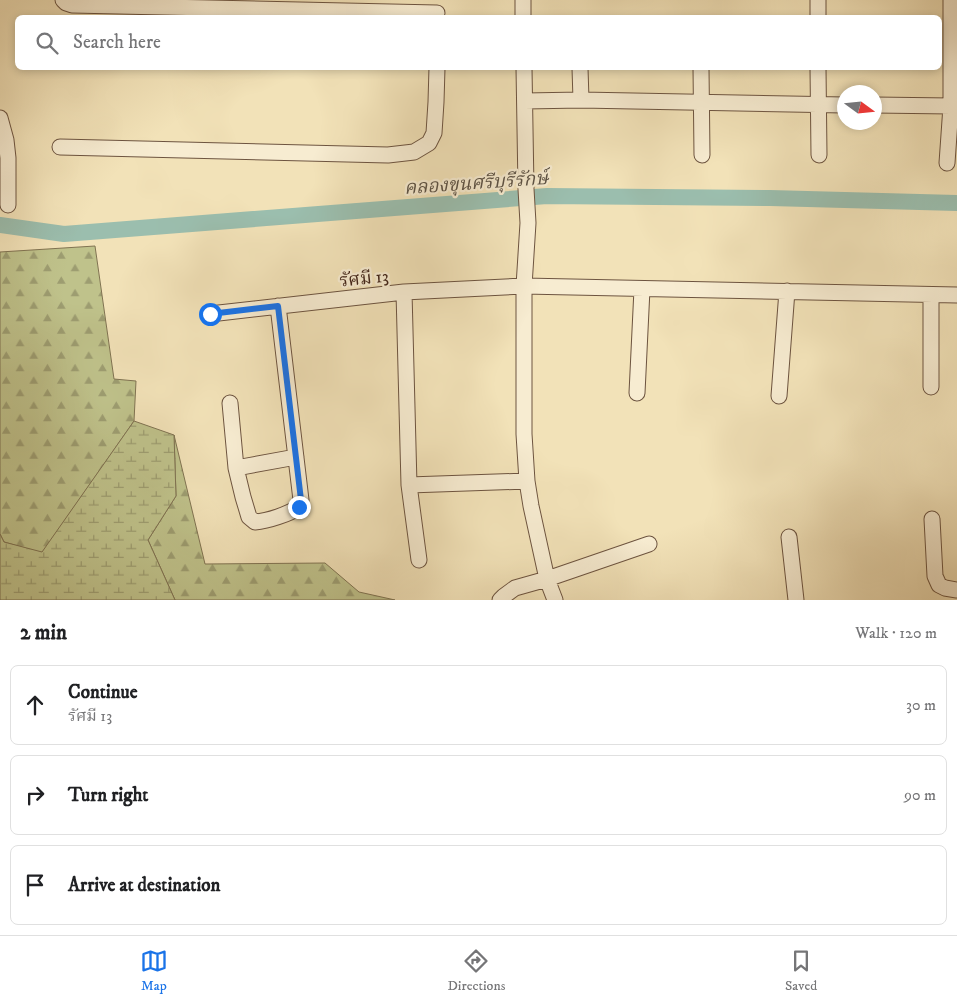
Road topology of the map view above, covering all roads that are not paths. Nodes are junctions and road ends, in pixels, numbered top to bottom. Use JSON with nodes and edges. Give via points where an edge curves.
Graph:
{"nodes":[{"id":1,"x":63,"y":0,"type":"edge"},
{"id":2,"x":523,"y":0,"type":"edge"},
{"id":3,"x":818,"y":0,"type":"edge"},
{"id":4,"x":951,"y":0,"type":"edge"},
{"id":5,"x":438,"y":10,"type":"edge"},
{"id":6,"x":524,"y":15,"type":"edge"},
{"id":7,"x":818,"y":15,"type":"edge"},
{"id":8,"x":437,"y":70,"type":"edge"},
{"id":9,"x":524,"y":70,"type":"edge"},
{"id":10,"x":580,"y":70,"type":"edge"},
{"id":11,"x":701,"y":70,"type":"edge"},
{"id":12,"x":818,"y":70,"type":"edge"},
{"id":13,"x":581,"y":100,"type":"junction"},
{"id":14,"x":525,"y":101,"type":"junction"},
{"id":15,"x":701,"y":102,"type":"junction"},
{"id":16,"x":819,"y":105,"type":"junction"},
{"id":17,"x":837,"y":105,"type":"edge"},
{"id":18,"x":882,"y":105,"type":"edge"},
{"id":19,"x":952,"y":106,"type":"junction"},
{"id":20,"x":0,"y":118,"type":"edge"},
{"id":21,"x":60,"y":147,"type":"dead end"},
{"id":22,"x":819,"y":154,"type":"dead end"},
{"id":23,"x":702,"y":155,"type":"dead end"},
{"id":24,"x":947,"y":163,"type":"dead end"},
{"id":25,"x":8,"y":205,"type":"dead end"},
{"id":26,"x":524,"y":286,"type":"junction"},
{"id":27,"x":642,"y":289,"type":"junction"},
{"id":28,"x":787,"y":291,"type":"junction"},
{"id":29,"x":404,"y":292,"type":"junction"},
{"id":30,"x":931,"y":295,"type":"junction"},
{"id":31,"x":957,"y":295,"type":"edge"},
{"id":32,"x":278,"y":306,"type":"junction"},
{"id":33,"x":210,"y":314,"type":"dead end"},
{"id":34,"x":931,"y":387,"type":"dead end"},
{"id":35,"x":637,"y":393,"type":"dead end"},
{"id":36,"x":779,"y":396,"type":"dead end"},
{"id":37,"x":230,"y":403,"type":"dead end"},
{"id":38,"x":296,"y":457,"type":"junction"},
{"id":39,"x":236,"y":468,"type":"junction"},
{"id":40,"x":527,"y":481,"type":"junction"},
{"id":41,"x":409,"y":485,"type":"junction"},
{"id":42,"x":932,"y":519,"type":"dead end"},
{"id":43,"x":789,"y":537,"type":"dead end"},
{"id":44,"x":649,"y":544,"type":"dead end"},
{"id":45,"x":419,"y":560,"type":"dead end"},
{"id":46,"x":547,"y":578,"type":"junction"},
{"id":47,"x":957,"y":590,"type":"edge"},
{"id":48,"x":500,"y":600,"type":"edge"},
{"id":49,"x":555,"y":600,"type":"edge"},
{"id":50,"x":796,"y":600,"type":"edge"}],
"edges":[{"from":1,"to":5,"type":"street","via":[[72,5]]},
{"from":2,"to":6,"type":"street"},
{"from":3,"to":7,"type":"street"},
{"from":4,"to":19,"type":"street"},
{"from":8,"to":21,"type":"street","via":[[434,133],[429,143],[414,152],[388,155]]},
{"from":9,"to":14,"type":"street"},
{"from":10,"to":13,"type":"street"},
{"from":11,"to":15,"type":"street"},
{"from":12,"to":16,"type":"street"},
{"from":13,"to":14,"type":"street"},
{"from":13,"to":15,"type":"street"},
{"from":14,"to":26,"type":"street","via":[[528,223]]},
{"from":15,"to":16,"type":"street"},
{"from":15,"to":23,"type":"street"},
{"from":16,"to":17,"type":"street"},
{"from":16,"to":22,"type":"street"},
{"from":18,"to":19,"type":"street"},
{"from":19,"to":24,"type":"street"},
{"from":20,"to":25,"type":"street","via":[[6,140]]},
{"from":26,"to":27,"type":"street","name":"รัศมี 13"},
{"from":26,"to":29,"type":"street","name":"รัศมี 13"},
{"from":26,"to":40,"type":"street"},
{"from":27,"to":28,"type":"street","name":"รัศมี 13"},
{"from":27,"to":35,"type":"street"},
{"from":28,"to":30,"type":"street","name":"รัศมี 13"},
{"from":28,"to":36,"type":"street"},
{"from":29,"to":32,"type":"street","name":"รัศมี 13"},
{"from":29,"to":41,"type":"street"},
{"from":30,"to":31,"type":"street","name":"รัศมี 13"},
{"from":30,"to":34,"type":"street"},
{"from":32,"to":33,"type":"street","name":"รัศมี 13"},
{"from":32,"to":38,"type":"street"},
{"from":37,"to":39,"type":"street"},
{"from":38,"to":39,"type":"street"},
{"from":38,"to":39,"type":"street","via":[[299,507],[262,521],[255,522],[249,516]]},
{"from":40,"to":41,"type":"street"},
{"from":40,"to":46,"type":"street"},
{"from":41,"to":45,"type":"street"},
{"from":42,"to":47,"type":"street","via":[[935,576],[939,585]]},
{"from":43,"to":50,"type":"street"},
{"from":44,"to":46,"type":"street"},
{"from":46,"to":48,"type":"street","via":[[516,588]]},
{"from":46,"to":49,"type":"street"}]}
